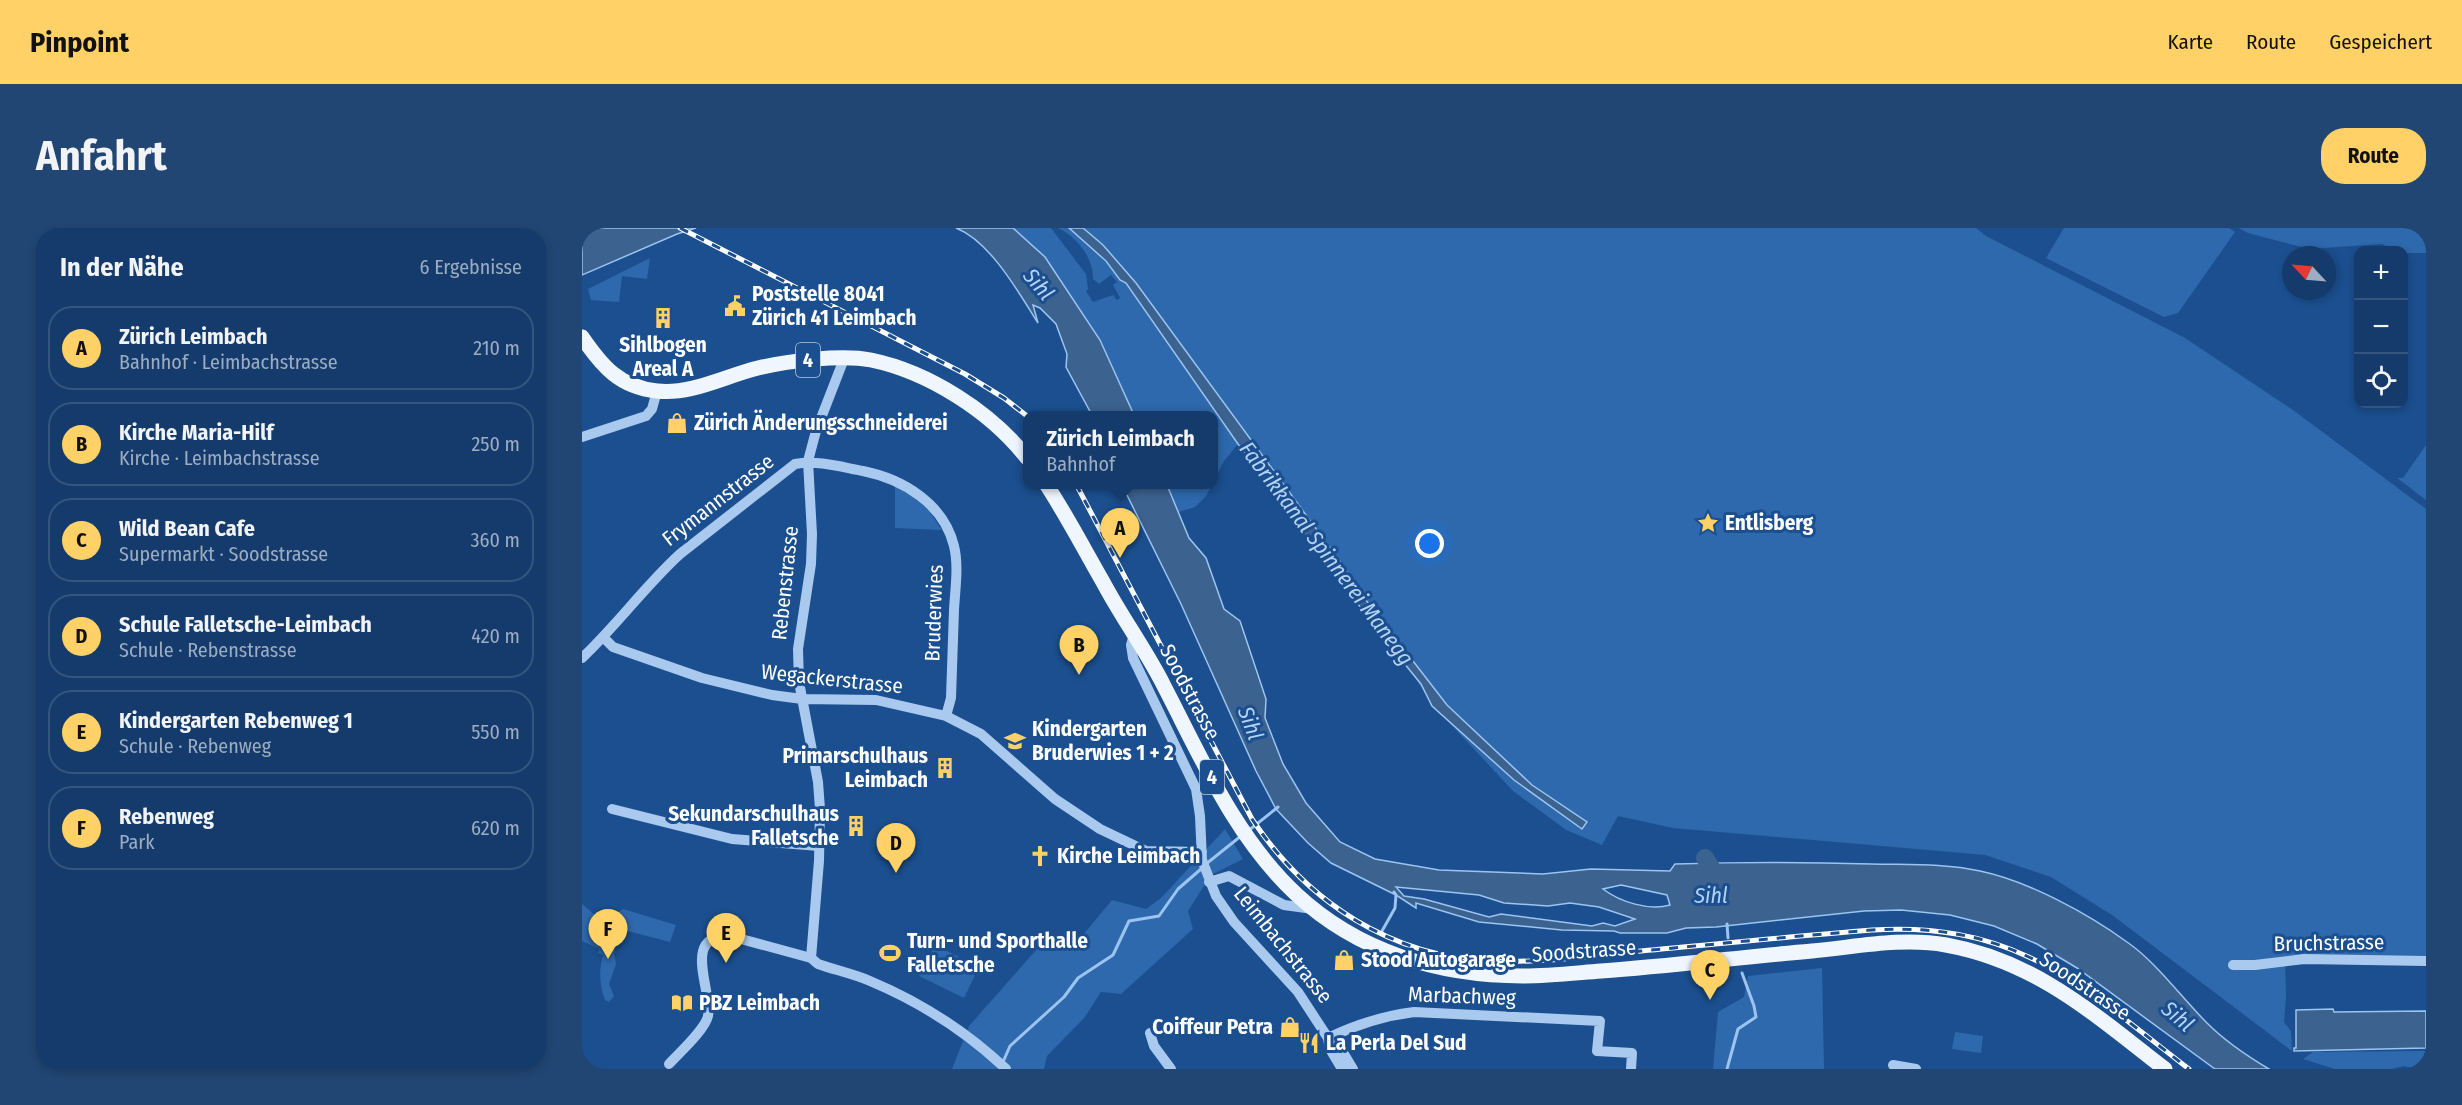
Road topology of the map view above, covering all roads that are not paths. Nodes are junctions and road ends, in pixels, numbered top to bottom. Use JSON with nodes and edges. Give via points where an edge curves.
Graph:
{"nodes":[{"id":1,"x":582,"y":337,"type":"edge"},
{"id":2,"x":844,"y":359,"type":"junction"},
{"id":3,"x":657,"y":391,"type":"junction"},
{"id":4,"x":582,"y":437,"type":"edge"},
{"id":5,"x":1023,"y":454,"type":"edge"},
{"id":6,"x":808,"y":461,"type":"junction"},
{"id":7,"x":1049,"y":489,"type":"edge"},
{"id":8,"x":1134,"y":635,"type":"junction"},
{"id":9,"x":604,"y":638,"type":"junction"},
{"id":10,"x":582,"y":658,"type":"edge"},
{"id":11,"x":802,"y":699,"type":"junction"},
{"id":12,"x":946,"y":716,"type":"junction"},
{"id":13,"x":612,"y":809,"type":"dead end"},
{"id":14,"x":819,"y":846,"type":"junction"},
{"id":15,"x":1202,"y":856,"type":"junction"},
{"id":16,"x":1208,"y":878,"type":"junction"},
{"id":17,"x":1313,"y":909,"type":"junction"},
{"id":18,"x":811,"y":958,"type":"junction"},
{"id":19,"x":2426,"y":962,"type":"edge"},
{"id":20,"x":2233,"y":965,"type":"dead end"},
{"id":21,"x":1150,"y":1033,"type":"dead end"},
{"id":22,"x":1328,"y":1038,"type":"junction"},
{"id":23,"x":669,"y":1064,"type":"dead end"},
{"id":24,"x":1893,"y":1065,"type":"dead end"},
{"id":25,"x":1006,"y":1069,"type":"edge"},
{"id":26,"x":1171,"y":1069,"type":"edge"},
{"id":27,"x":1342,"y":1069,"type":"edge"},
{"id":28,"x":1353,"y":1069,"type":"edge"},
{"id":29,"x":1631,"y":1069,"type":"edge"},
{"id":30,"x":1916,"y":1069,"type":"edge"},
{"id":31,"x":2165,"y":1069,"type":"edge"}],
"edges":[{"from":1,"to":3,"type":"main road","number":"4","via":[[608,372],[640,388]]},
{"from":2,"to":3,"type":"main road","number":"4","via":[[771,365],[681,391]]},
{"from":2,"to":5,"type":"main road","number":"4","via":[[872,360],[906,370],[994,425]]},
{"from":2,"to":6,"type":"street","name":"Frymannstrasse"},
{"from":3,"to":4,"type":"street","via":[[652,410],[646,416]]},
{"from":6,"to":9,"type":"street","name":"Frymannstrasse","via":[[795,464],[680,554]]},
{"from":6,"to":11,"type":"street","name":"Rebenstrasse","via":[[812,534],[798,649]]},
{"from":6,"to":12,"type":"street","name":"Bruderwies","via":[[901,483],[921,496],[947,528],[956,559],[951,698]]},
{"from":7,"to":8,"type":"main road","name":"Leimbachstrasse","number":"4"},
{"from":8,"to":15,"type":"street","name":"Leimbachstrasse","via":[[1133,658],[1196,789]]},
{"from":8,"to":17,"type":"main road","name":"Soodstrasse","number":"4","via":[[1243,832],[1276,873]]},
{"from":9,"to":10,"type":"street","name":"Frymannstrasse"},
{"from":9,"to":11,"type":"street","name":"Wegackerstrasse","via":[[613,647],[702,678]]},
{"from":11,"to":12,"type":"street","name":"Wegackerstrasse","via":[[876,700]]},
{"from":11,"to":14,"type":"street","name":"Rebenstrasse","via":[[818,782]]},
{"from":12,"to":15,"type":"street","name":"Wegackerstrasse","via":[[981,734],[1055,799],[1100,829],[1146,850]]},
{"from":13,"to":14,"type":"street","via":[[732,839]]},
{"from":14,"to":18,"type":"street","name":"Rebenstrasse"},
{"from":15,"to":16,"type":"street","name":"Leimbachstrasse"},
{"from":16,"to":17,"type":"street","via":[[1229,876],[1284,905]]},
{"from":16,"to":22,"type":"street","name":"Leimbachstrasse","via":[[1232,920],[1298,992]]},
{"from":17,"to":31,"type":"main road","name":"Soodstrasse","number":"4","via":[[1389,953],[1438,968],[1495,975],[1638,968],[1894,942],[1947,945],[1991,957],[2043,979]]},
{"from":18,"to":23,"type":"street","via":[[730,936],[713,939],[702,957],[708,1016]]},
{"from":18,"to":25,"type":"street","via":[[910,1000],[968,1037]]},
{"from":19,"to":20,"type":"street","name":"Bruchstrasse","via":[[2304,959]]},
{"from":21,"to":26,"type":"street","via":[[1154,1046]]},
{"from":22,"to":27,"type":"street","name":"Leimbachstrasse"},
{"from":22,"to":28,"type":"street","name":"Leimbachstrasse","via":[[1341,1049]]},
{"from":22,"to":29,"type":"street","name":"Marbachweg","via":[[1386,1015],[1432,1012],[1600,1021],[1597,1051],[1632,1053]]},
{"from":24,"to":30,"type":"street"}]}
